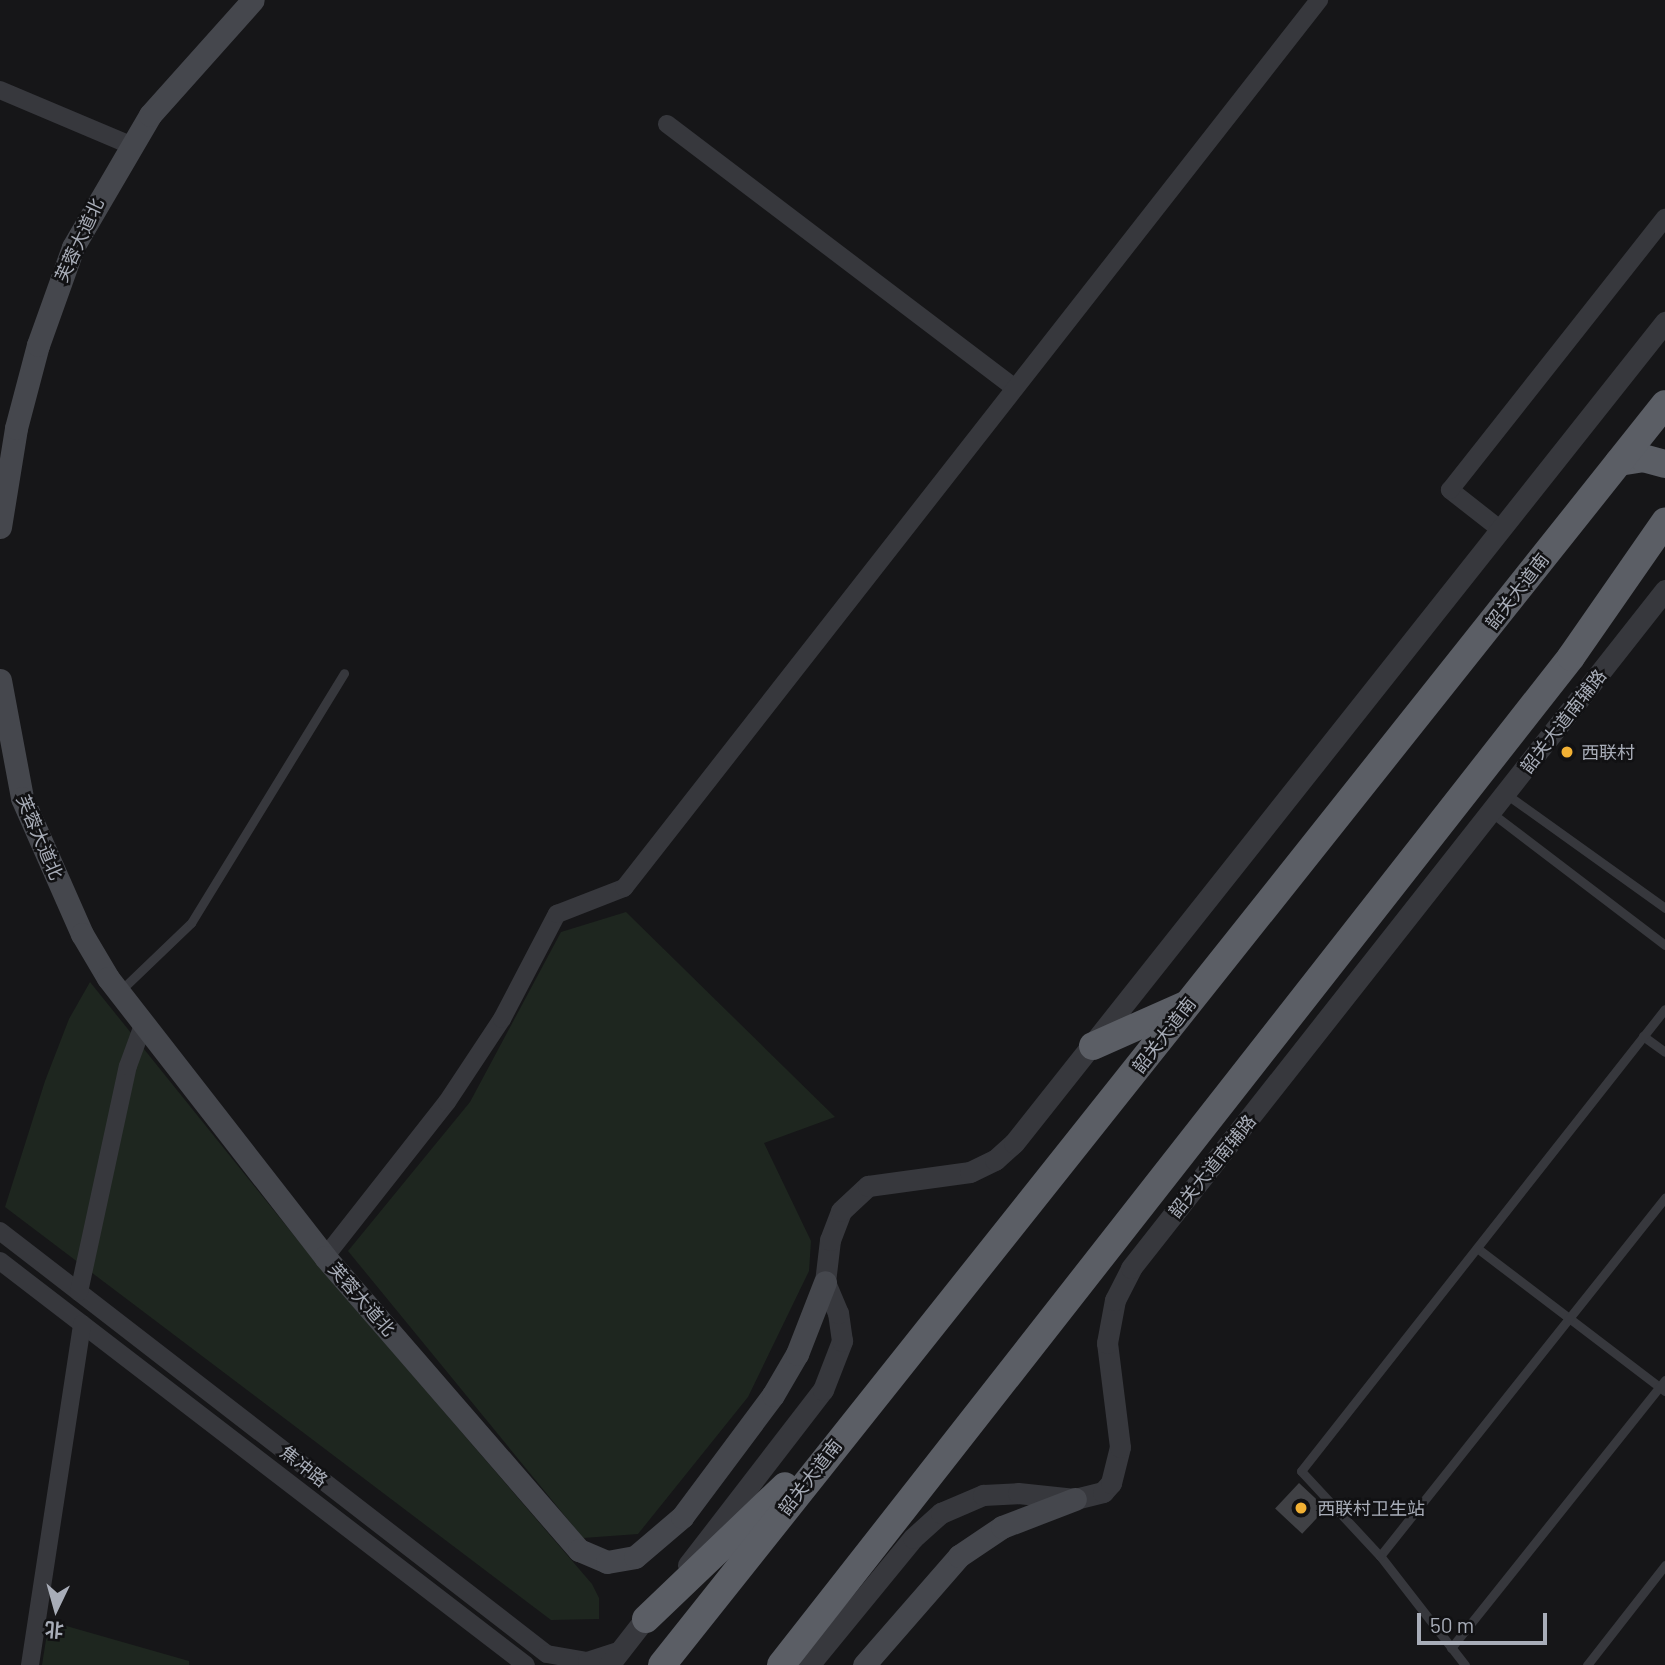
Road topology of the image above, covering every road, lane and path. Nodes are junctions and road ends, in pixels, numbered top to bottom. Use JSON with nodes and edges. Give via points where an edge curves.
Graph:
{"nodes":[{"id":1,"x":253,"y":0,"type":"edge"},
{"id":2,"x":1319,"y":0,"type":"edge"},
{"id":3,"x":0,"y":90,"type":"edge"},
{"id":4,"x":667,"y":124,"type":"dead end"},
{"id":5,"x":130,"y":145,"type":"junction"},
{"id":6,"x":1665,"y":218,"type":"edge"},
{"id":7,"x":1665,"y":322,"type":"edge"},
{"id":8,"x":1014,"y":387,"type":"junction"},
{"id":9,"x":1665,"y":404,"type":"edge"},
{"id":10,"x":1619,"y":462,"type":"junction"},
{"id":11,"x":1665,"y":464,"type":"edge"},
{"id":12,"x":1665,"y":522,"type":"edge"},
{"id":13,"x":0,"y":527,"type":"edge"},
{"id":14,"x":1501,"y":530,"type":"junction"},
{"id":15,"x":1665,"y":590,"type":"edge"},
{"id":16,"x":344,"y":673,"type":"dead end"},
{"id":17,"x":0,"y":680,"type":"edge"},
{"id":18,"x":1506,"y":794,"type":"junction"},
{"id":19,"x":1493,"y":814,"type":"junction"},
{"id":20,"x":1665,"y":908,"type":"edge"},
{"id":21,"x":1665,"y":945,"type":"edge"},
{"id":22,"x":118,"y":993,"type":"junction"},
{"id":23,"x":1190,"y":1002,"type":"junction"},
{"id":24,"x":1665,"y":1009,"type":"edge"},
{"id":25,"x":142,"y":1028,"type":"junction"},
{"id":26,"x":1643,"y":1036,"type":"junction"},
{"id":27,"x":1093,"y":1046,"type":"junction"},
{"id":28,"x":1665,"y":1052,"type":"edge"},
{"id":29,"x":1665,"y":1198,"type":"edge"},
{"id":30,"x":0,"y":1231,"type":"edge"},
{"id":31,"x":1477,"y":1248,"type":"junction"},
{"id":32,"x":325,"y":1258,"type":"junction"},
{"id":33,"x":0,"y":1261,"type":"edge"},
{"id":34,"x":825,"y":1282,"type":"junction"},
{"id":35,"x":79,"y":1292,"type":"junction"},
{"id":36,"x":1569,"y":1318,"type":"junction"},
{"id":37,"x":82,"y":1324,"type":"junction"},
{"id":38,"x":1663,"y":1386,"type":"edge"},
{"id":39,"x":858,"y":1416,"type":"junction"},
{"id":40,"x":1075,"y":1499,"type":"junction"},
{"id":41,"x":1380,"y":1556,"type":"junction"},
{"id":42,"x":1665,"y":1565,"type":"edge"},
{"id":43,"x":646,"y":1619,"type":"junction"},
{"id":44,"x":1451,"y":1648,"type":"junction"},
{"id":45,"x":616,"y":1657,"type":"edge"},
{"id":46,"x":30,"y":1665,"type":"edge"},
{"id":47,"x":526,"y":1665,"type":"edge"},
{"id":48,"x":662,"y":1665,"type":"edge"},
{"id":49,"x":782,"y":1665,"type":"edge"},
{"id":50,"x":809,"y":1665,"type":"edge"},
{"id":51,"x":864,"y":1665,"type":"edge"},
{"id":52,"x":1465,"y":1665,"type":"edge"},
{"id":53,"x":1587,"y":1665,"type":"edge"}],
"edges":[{"from":1,"to":5,"type":"main road","name":"芙蓉大道北","via":[[169,92]]},
{"from":2,"to":8,"type":"street"},
{"from":3,"to":5,"type":"street"},
{"from":4,"to":8,"type":"street"},
{"from":5,"to":13,"type":"main road","name":"芙蓉大道北","via":[[86,222],[55,294],[16,428]]},
{"from":6,"to":14,"type":"street","via":[[1450,490]]},
{"from":7,"to":14,"type":"street"},
{"from":8,"to":32,"type":"street","via":[[624,888],[557,914],[502,1019],[447,1102]]},
{"from":9,"to":10,"type":"highway","name":"韶关大道南"},
{"from":10,"to":11,"type":"highway","via":[[1643,458]]},
{"from":10,"to":23,"type":"highway","name":"韶关大道南"},
{"from":12,"to":49,"type":"highway","via":[[1571,657]]},
{"from":14,"to":27,"type":"street"},
{"from":15,"to":18,"type":"street","name":"韶关大道南辅路"},
{"from":16,"to":22,"type":"lane","via":[[191,923]]},
{"from":17,"to":22,"type":"main road","name":"芙蓉大道北","via":[[22,798],[82,934]]},
{"from":18,"to":19,"type":"street","name":"韶关大道南辅路"},
{"from":18,"to":20,"type":"lane"},
{"from":19,"to":21,"type":"lane"},
{"from":19,"to":40,"type":"street","name":"韶关大道南辅路","via":[[1131,1268],[1115,1300],[1107,1343],[1120,1447],[1117,1473],[1103,1492]]},
{"from":22,"to":25,"type":"main road","name":"芙蓉大道北"},
{"from":23,"to":27,"type":"highway"},
{"from":23,"to":39,"type":"highway","name":"韶关大道南"},
{"from":24,"to":26,"type":"lane"},
{"from":25,"to":32,"type":"main road","name":"芙蓉大道北"},
{"from":25,"to":35,"type":"street","via":[[128,1066]]},
{"from":26,"to":28,"type":"lane"},
{"from":26,"to":31,"type":"lane"},
{"from":27,"to":34,"type":"street","via":[[995,1160],[944,1178],[867,1186],[855,1196],[841,1211],[830,1240]]},
{"from":29,"to":36,"type":"lane"},
{"from":30,"to":35,"type":"street","name":"焦冲路"},
{"from":31,"to":36,"type":"lane"},
{"from":31,"to":41,"type":"lane","via":[[1301,1471]]},
{"from":32,"to":34,"type":"main road","name":"芙蓉大道北","via":[[579,1550],[607,1562],[635,1557],[681,1517],[773,1395],[797,1354]]},
{"from":33,"to":37,"type":"street","name":"焦冲路"},
{"from":34,"to":43,"type":"street","via":[[838,1313],[842,1341],[823,1390]]},
{"from":35,"to":45,"type":"street","name":"焦冲路","via":[[547,1654],[587,1661]]},
{"from":36,"to":38,"type":"lane"},
{"from":36,"to":41,"type":"lane"},
{"from":37,"to":46,"type":"street"},
{"from":37,"to":47,"type":"street","name":"焦冲路"},
{"from":38,"to":44,"type":"lane"},
{"from":39,"to":43,"type":"highway"},
{"from":39,"to":48,"type":"highway","name":"韶关大道南"},
{"from":40,"to":50,"type":"street","name":"韶关大道南辅路","via":[[999,1493],[941,1513],[913,1538]]},
{"from":40,"to":51,"type":"main road","via":[[1002,1527],[959,1556]]},
{"from":41,"to":44,"type":"lane"},
{"from":42,"to":53,"type":"lane"},
{"from":43,"to":45,"type":"street"},
{"from":44,"to":52,"type":"lane"}]}
